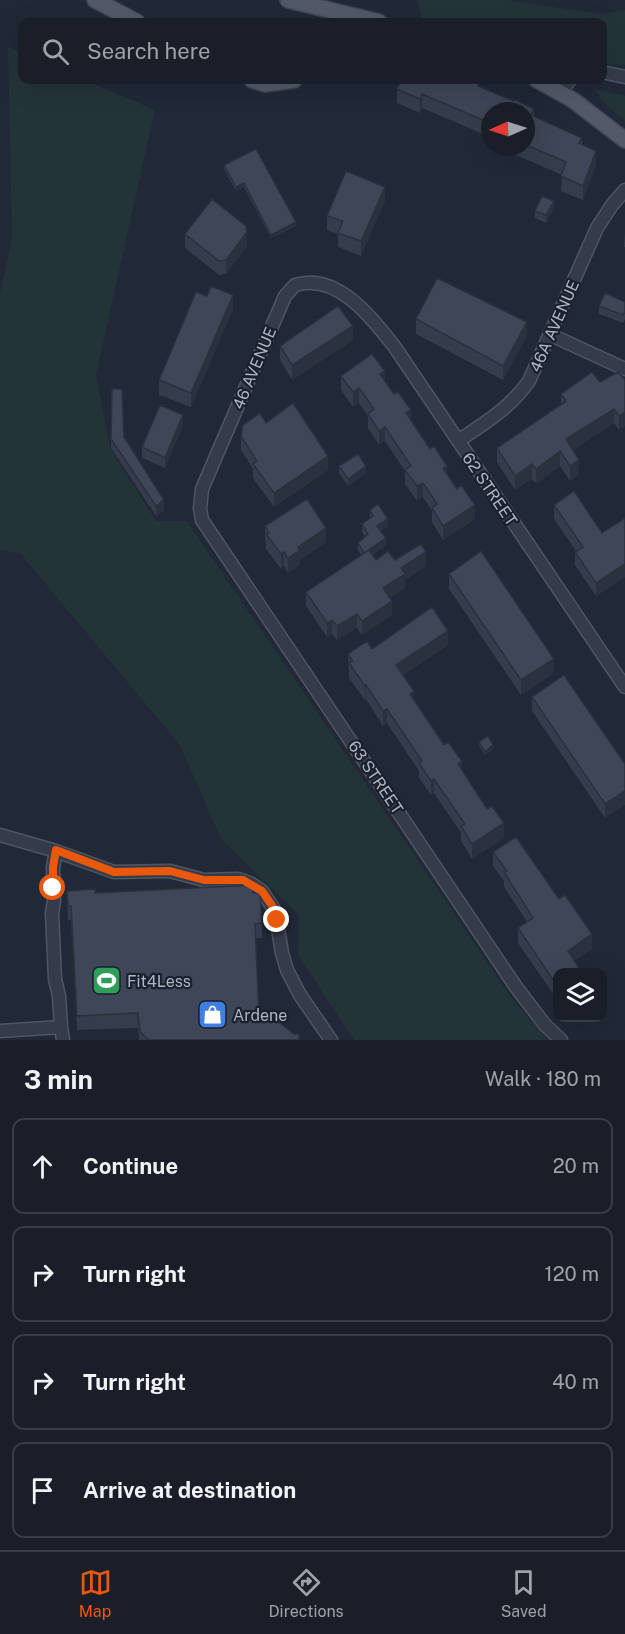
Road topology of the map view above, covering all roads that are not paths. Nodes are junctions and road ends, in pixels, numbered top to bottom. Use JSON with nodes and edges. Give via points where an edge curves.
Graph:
{"nodes":[{"id":1,"x":95,"y":0,"type":"edge"},
{"id":2,"x":288,"y":0,"type":"edge"},
{"id":3,"x":129,"y":18,"type":"edge"},
{"id":4,"x":336,"y":18,"type":"edge"},
{"id":5,"x":607,"y":73,"type":"edge"},
{"id":6,"x":625,"y":76,"type":"edge"},
{"id":7,"x":545,"y":84,"type":"edge"},
{"id":8,"x":567,"y":84,"type":"edge"},
{"id":9,"x":560,"y":92,"type":"junction"},
{"id":10,"x":625,"y":140,"type":"edge"},
{"id":11,"x":625,"y":190,"type":"edge"},
{"id":12,"x":348,"y":298,"type":"joint"},
{"id":13,"x":551,"y":335,"type":"junction"},
{"id":14,"x":625,"y":369,"type":"edge"},
{"id":15,"x":458,"y":441,"type":"junction"},
{"id":16,"x":200,"y":509,"type":"joint"},
{"id":17,"x":625,"y":687,"type":"edge"},
{"id":18,"x":0,"y":835,"type":"edge"},
{"id":19,"x":56,"y":850,"type":"junction"},
{"id":20,"x":0,"y":1030,"type":"edge"},
{"id":21,"x":62,"y":1034,"type":"edge"},
{"id":22,"x":331,"y":1040,"type":"edge"},
{"id":23,"x":561,"y":1040,"type":"edge"}],
"edges":[{"from":1,"to":3,"type":"main road"},
{"from":2,"to":4,"type":"main road"},
{"from":5,"to":6,"type":"street"},
{"from":7,"to":9,"type":"main road"},
{"from":8,"to":9,"type":"street"},
{"from":9,"to":10,"type":"main road"},
{"from":11,"to":13,"type":"street","name":"46A AVENUE","via":[[597,228]]},
{"from":12,"to":15,"type":"street","name":"62 STREET","via":[[394,346]]},
{"from":12,"to":16,"type":"street","name":"46 AVENUE","via":[[334,287],[318,283],[296,285],[285,296],[202,489]]},
{"from":13,"to":14,"type":"street"},
{"from":13,"to":15,"type":"street","name":"46A AVENUE","via":[[532,376],[516,399]]},
{"from":15,"to":17,"type":"street","name":"62 STREET"},
{"from":16,"to":23,"type":"street","name":"63 STREET","via":[[205,527],[516,987]]},
{"from":18,"to":19,"type":"street"},
{"from":19,"to":21,"type":"street","via":[[52,913]]},
{"from":19,"to":22,"type":"street","via":[[114,872],[170,871],[204,880],[238,879],[262,891],[275,910],[287,970]]},
{"from":20,"to":21,"type":"street"}]}
